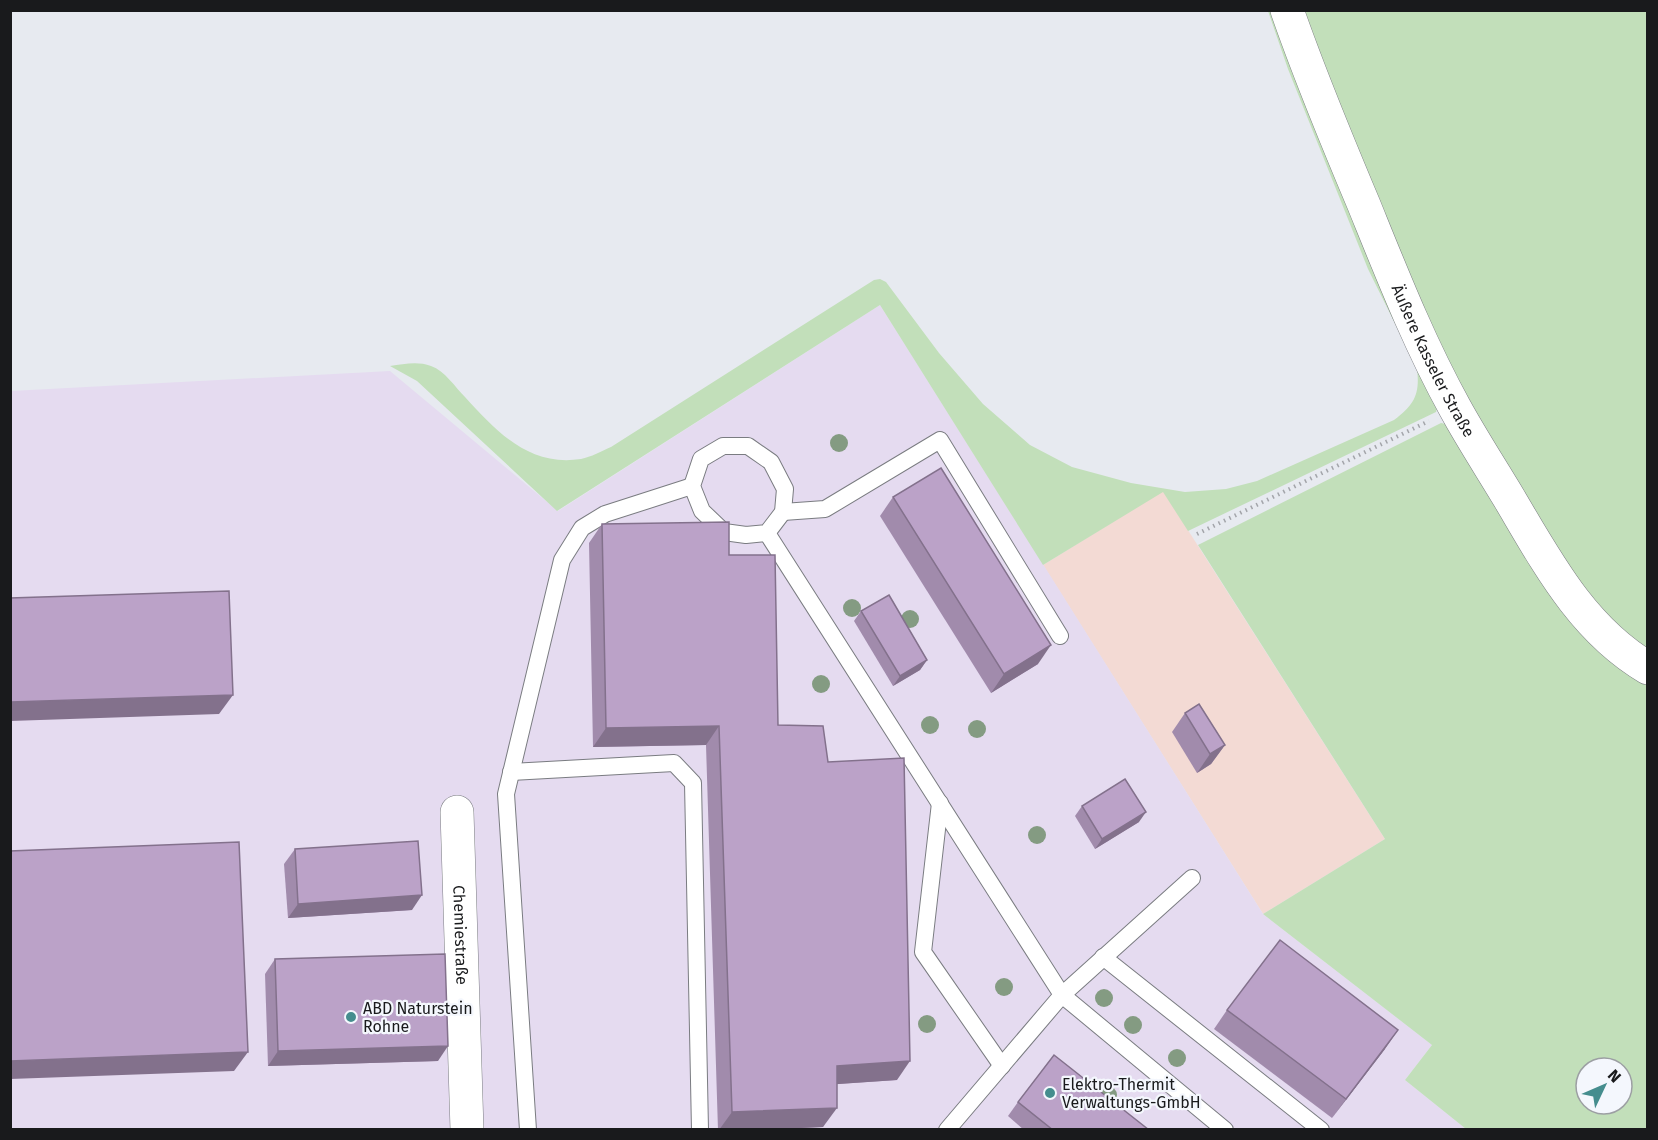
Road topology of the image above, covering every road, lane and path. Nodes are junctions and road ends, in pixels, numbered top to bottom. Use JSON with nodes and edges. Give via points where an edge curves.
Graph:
{"nodes":[{"id":1,"x":1287,"y":10,"type":"edge"},
{"id":2,"x":1432,"y":420,"type":"dead end"},
{"id":3,"x":692,"y":486,"type":"junction"},
{"id":4,"x":783,"y":512,"type":"junction"},
{"id":5,"x":767,"y":533,"type":"junction"},
{"id":6,"x":1197,"y":534,"type":"dead end"},
{"id":7,"x":1060,"y":636,"type":"dead end"},
{"id":8,"x":1647,"y":669,"type":"edge"},
{"id":9,"x":511,"y":772,"type":"junction"},
{"id":10,"x":940,"y":803,"type":"junction"},
{"id":11,"x":457,"y":812,"type":"dead end"},
{"id":12,"x":1192,"y":878,"type":"dead end"},
{"id":13,"x":1104,"y":957,"type":"junction"},
{"id":14,"x":1062,"y":994,"type":"junction"},
{"id":15,"x":1002,"y":1066,"type":"junction"},
{"id":16,"x":467,"y":1130,"type":"edge"},
{"id":17,"x":528,"y":1130,"type":"edge"},
{"id":18,"x":700,"y":1130,"type":"edge"},
{"id":19,"x":947,"y":1130,"type":"edge"},
{"id":20,"x":1225,"y":1130,"type":"edge"},
{"id":21,"x":1321,"y":1130,"type":"edge"}],
"edges":[{"from":1,"to":8,"type":"street","name":"Äußere Kasseler Straße","via":[[1409,316],[1455,408],[1576,605],[1601,633]]},
{"from":2,"to":6,"type":"path"},
{"from":3,"to":4,"type":"lane","via":[[701,459],[723,446],[748,446],[771,462],[785,489]]},
{"from":3,"to":5,"type":"lane","via":[[702,511],[724,532]]},
{"from":3,"to":9,"type":"lane","via":[[605,514],[582,528],[562,560]]},
{"from":4,"to":5,"type":"lane"},
{"from":4,"to":7,"type":"lane","via":[[825,509],[940,440]]},
{"from":5,"to":10,"type":"lane"},
{"from":9,"to":17,"type":"lane","via":[[506,794]]},
{"from":9,"to":18,"type":"lane","via":[[674,763],[693,783]]},
{"from":10,"to":14,"type":"lane"},
{"from":10,"to":15,"type":"lane","via":[[923,952]]},
{"from":11,"to":16,"type":"street","name":"Chemiestraße"},
{"from":12,"to":13,"type":"lane"},
{"from":13,"to":14,"type":"lane"},
{"from":13,"to":21,"type":"lane"},
{"from":14,"to":15,"type":"lane"},
{"from":14,"to":20,"type":"lane"},
{"from":15,"to":19,"type":"lane"}]}
